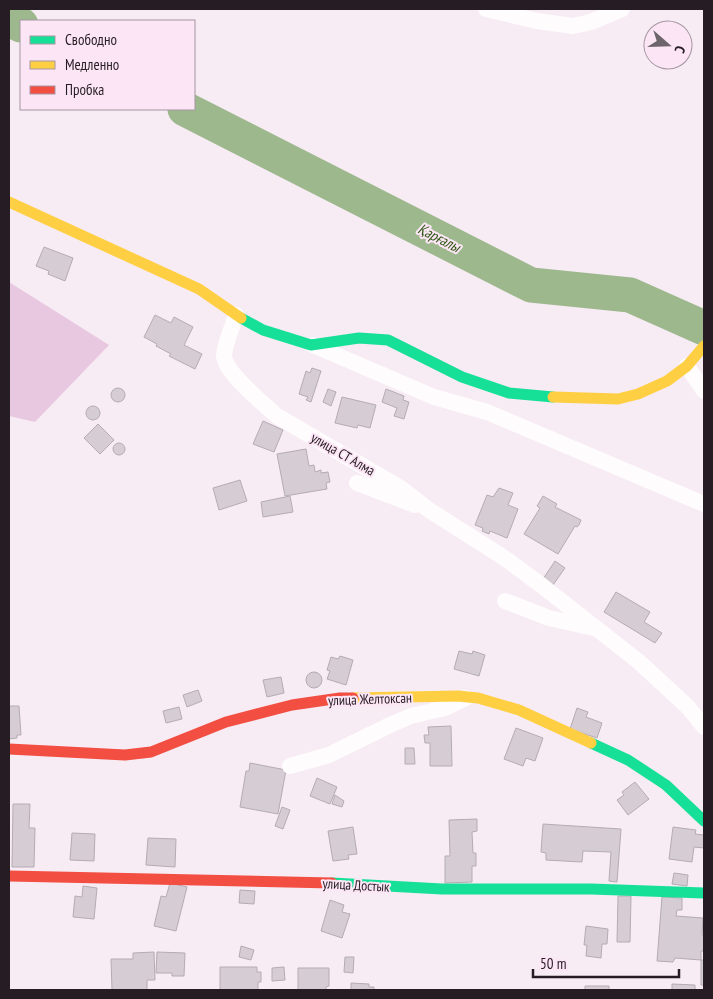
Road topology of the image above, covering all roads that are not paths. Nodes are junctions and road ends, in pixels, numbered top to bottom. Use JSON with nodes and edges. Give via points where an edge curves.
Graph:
{"nodes":[{"id":1,"x":486,"y":9,"type":"edge"},
{"id":2,"x":622,"y":9,"type":"edge"},
{"id":3,"x":9,"y":202,"type":"edge"},
{"id":4,"x":236,"y":315,"type":"junction"},
{"id":5,"x":311,"y":344,"type":"junction"},
{"id":6,"x":704,"y":346,"type":"edge"},
{"id":7,"x":687,"y":366,"type":"junction"},
{"id":8,"x":704,"y":391,"type":"edge"},
{"id":9,"x":357,"y":483,"type":"dead end"},
{"id":10,"x":704,"y":504,"type":"edge"},
{"id":11,"x":429,"y":510,"type":"junction"},
{"id":12,"x":505,"y":601,"type":"dead end"},
{"id":13,"x":596,"y":628,"type":"junction"},
{"id":14,"x":468,"y":697,"type":"junction"},
{"id":15,"x":704,"y":727,"type":"edge"},
{"id":16,"x":9,"y":749,"type":"edge"},
{"id":17,"x":290,"y":766,"type":"dead end"},
{"id":18,"x":704,"y":821,"type":"edge"},
{"id":19,"x":9,"y":876,"type":"edge"},
{"id":20,"x":704,"y":892,"type":"edge"}],
"edges":[{"from":1,"to":2,"type":"street","via":[[573,26]]},
{"from":3,"to":4,"type":"street","via":[[199,289]]},
{"from":4,"to":5,"type":"street","via":[[263,330]]},
{"from":4,"to":11,"type":"street","name":"улица СТ Алма","via":[[224,354],[226,363],[240,381],[277,416],[402,489]]},
{"from":5,"to":7,"type":"street","via":[[359,338],[388,340],[462,377],[509,393],[540,397],[618,399],[667,381]]},
{"from":5,"to":10,"type":"street","via":[[434,397],[487,412]]},
{"from":6,"to":7,"type":"street"},
{"from":7,"to":8,"type":"street"},
{"from":9,"to":11,"type":"street"},
{"from":11,"to":13,"type":"street","name":"улица СТ Алма","via":[[506,559]]},
{"from":12,"to":13,"type":"street","via":[[549,618]]},
{"from":13,"to":15,"type":"street","name":"улица СТ Алма","via":[[638,661],[688,707]]},
{"from":14,"to":16,"type":"street","name":"улица Желтоксан","via":[[340,698],[292,705],[226,722],[151,752],[124,755]]},
{"from":14,"to":17,"type":"street","via":[[445,708],[411,716],[328,755]]},
{"from":14,"to":18,"type":"street","name":"улица Желтоксан","via":[[520,710],[628,760],[666,786]]},
{"from":19,"to":20,"type":"street","name":"улица Достык","via":[[362,884],[387,888]]}]}
